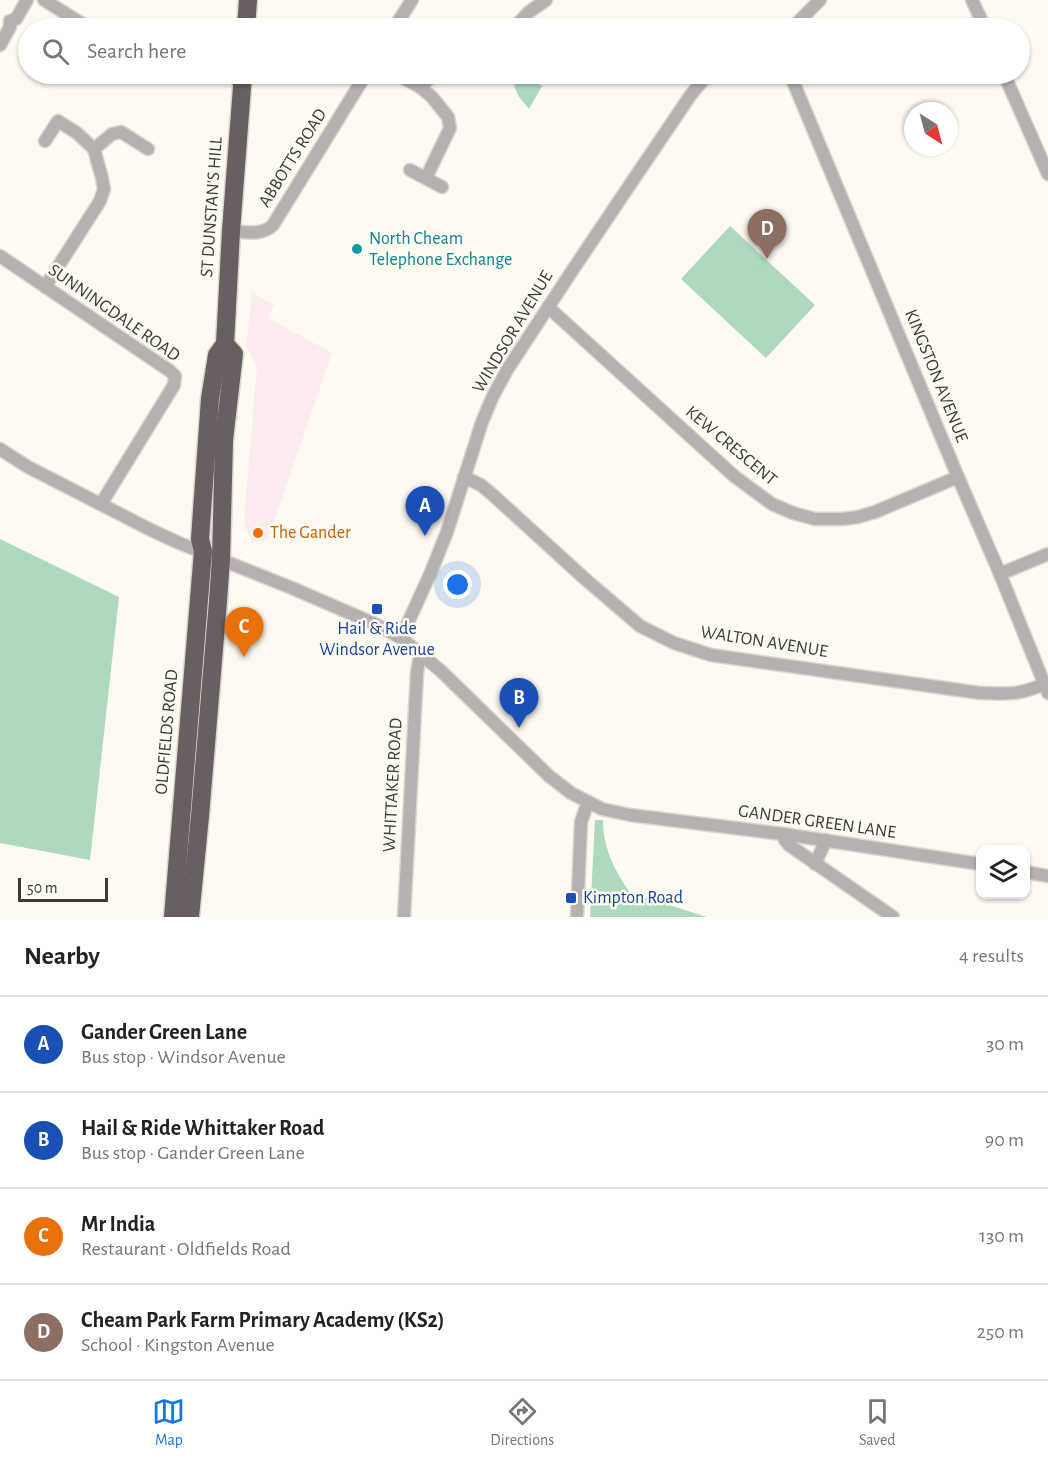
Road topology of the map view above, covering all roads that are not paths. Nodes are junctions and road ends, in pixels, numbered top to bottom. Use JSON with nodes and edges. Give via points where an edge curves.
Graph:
{"nodes":[{"id":1,"x":27,"y":0,"type":"edge"},
{"id":2,"x":44,"y":0,"type":"edge"},
{"id":3,"x":248,"y":0,"type":"edge"},
{"id":4,"x":412,"y":0,"type":"edge"},
{"id":5,"x":546,"y":0,"type":"edge"},
{"id":6,"x":820,"y":0,"type":"edge"},
{"id":7,"x":972,"y":0,"type":"edge"},
{"id":8,"x":72,"y":18,"type":"edge"},
{"id":9,"x":247,"y":18,"type":"edge"},
{"id":10,"x":400,"y":18,"type":"edge"},
{"id":11,"x":523,"y":18,"type":"edge"},
{"id":12,"x":802,"y":18,"type":"edge"},
{"id":13,"x":980,"y":18,"type":"edge"},
{"id":14,"x":5,"y":19,"type":"edge"},
{"id":15,"x":0,"y":45,"type":"edge"},
{"id":16,"x":242,"y":84,"type":"edge"},
{"id":17,"x":360,"y":84,"type":"edge"},
{"id":18,"x":414,"y":84,"type":"edge"},
{"id":19,"x":423,"y":84,"type":"edge"},
{"id":20,"x":700,"y":84,"type":"edge"},
{"id":21,"x":794,"y":84,"type":"edge"},
{"id":22,"x":1008,"y":84,"type":"edge"},
{"id":23,"x":420,"y":87,"type":"junction"},
{"id":24,"x":45,"y":141,"type":"dead end"},
{"id":25,"x":94,"y":149,"type":"junction"},
{"id":26,"x":148,"y":149,"type":"dead end"},
{"id":27,"x":410,"y":170,"type":"dead end"},
{"id":28,"x":1048,"y":174,"type":"edge"},
{"id":29,"x":426,"y":178,"type":"junction"},
{"id":30,"x":442,"y":187,"type":"dead end"},
{"id":31,"x":231,"y":231,"type":"junction"},
{"id":32,"x":0,"y":256,"type":"edge"},
{"id":33,"x":45,"y":287,"type":"junction"},
{"id":34,"x":548,"y":307,"type":"junction"},
{"id":35,"x":225,"y":344,"type":"junction"},
{"id":36,"x":0,"y":449,"type":"edge"},
{"id":37,"x":464,"y":477,"type":"junction"},
{"id":38,"x":958,"y":477,"type":"junction"},
{"id":39,"x":101,"y":504,"type":"junction"},
{"id":40,"x":202,"y":551,"type":"junction"},
{"id":41,"x":1048,"y":554,"type":"edge"},
{"id":42,"x":221,"y":559,"type":"junction"},
{"id":43,"x":1000,"y":574,"type":"junction"},
{"id":44,"x":401,"y":638,"type":"junction"},
{"id":45,"x":423,"y":656,"type":"junction"},
{"id":46,"x":1046,"y":688,"type":"edge"},
{"id":47,"x":588,"y":802,"type":"junction"},
{"id":48,"x":783,"y":834,"type":"junction"},
{"id":49,"x":826,"y":840,"type":"junction"},
{"id":50,"x":976,"y":863,"type":"edge"},
{"id":51,"x":815,"y":864,"type":"junction"},
{"id":52,"x":1030,"y":873,"type":"edge"},
{"id":53,"x":1048,"y":876,"type":"edge"},
{"id":54,"x":173,"y":917,"type":"edge"},
{"id":55,"x":190,"y":917,"type":"edge"},
{"id":56,"x":404,"y":917,"type":"edge"},
{"id":57,"x":578,"y":917,"type":"edge"},
{"id":58,"x":892,"y":917,"type":"edge"}],
"edges":[{"from":1,"to":14,"type":"street","via":[[16,19]]},
{"from":2,"to":8,"type":"street"},
{"from":3,"to":9,"type":"highway"},
{"from":4,"to":10,"type":"street"},
{"from":5,"to":11,"type":"street"},
{"from":6,"to":12,"type":"street"},
{"from":7,"to":13,"type":"street"},
{"from":14,"to":15,"type":"street","via":[[10,27]]},
{"from":16,"to":31,"type":"highway","name":"ST DUNSTAN'S HILL"},
{"from":17,"to":31,"type":"street","name":"ABBOTTS ROAD","via":[[273,225],[263,232]]},
{"from":18,"to":23,"type":"street"},
{"from":19,"to":23,"type":"street"},
{"from":20,"to":34,"type":"street","name":"WINDSOR AVENUE"},
{"from":21,"to":38,"type":"street","name":"KINGSTON AVENUE"},
{"from":22,"to":28,"type":"street"},
{"from":23,"to":29,"type":"street","via":[[448,117],[450,128]]},
{"from":24,"to":25,"type":"street","via":[[58,121]]},
{"from":25,"to":26,"type":"street","via":[[112,134],[121,132]]},
{"from":25,"to":33,"type":"street","via":[[103,195]]},
{"from":27,"to":29,"type":"street"},
{"from":29,"to":30,"type":"street"},
{"from":31,"to":35,"type":"highway","name":"ST DUNSTAN'S HILL"},
{"from":32,"to":33,"type":"street","name":"SUNNINGDALE ROAD"},
{"from":33,"to":39,"type":"street","name":"SUNNINGDALE ROAD","via":[[175,376],[174,385]]},
{"from":34,"to":37,"type":"street","name":"WINDSOR AVENUE","via":[[492,396]]},
{"from":34,"to":38,"type":"street","name":"KEW CRESCENT","via":[[734,476],[772,504],[793,513],[815,519],[858,517]]},
{"from":35,"to":40,"type":"highway","name":"ST DUNSTAN'S HILL","via":[[217,355],[210,399]]},
{"from":35,"to":42,"type":"highway","name":"ST DUNSTAN'S HILL","via":[[234,354],[224,440]]},
{"from":36,"to":39,"type":"street","name":"GANDER GREEN LANE"},
{"from":37,"to":44,"type":"street","name":"WINDSOR AVENUE","via":[[443,542]]},
{"from":37,"to":46,"type":"street","name":"WALTON AVENUE","via":[[494,496],[640,626],[690,649],[980,693],[1011,694]]},
{"from":38,"to":43,"type":"street","name":"KINGSTON AVENUE"},
{"from":39,"to":40,"type":"street","name":"GANDER GREEN LANE"},
{"from":40,"to":42,"type":"street","name":"GANDER GREEN LANE"},
{"from":40,"to":54,"type":"highway","name":"OLDFIELDS ROAD"},
{"from":41,"to":43,"type":"street"},
{"from":42,"to":44,"type":"street","name":"GANDER GREEN LANE"},
{"from":42,"to":55,"type":"highway"},
{"from":43,"to":46,"type":"street","name":"KINGSTON AVENUE"},
{"from":44,"to":45,"type":"street","name":"GANDER GREEN LANE"},
{"from":45,"to":47,"type":"street","name":"GANDER GREEN LANE","via":[[549,776]]},
{"from":45,"to":56,"type":"street","name":"WHITTAKER ROAD","via":[[417,673]]},
{"from":47,"to":48,"type":"street","name":"GANDER GREEN LANE","via":[[630,815]]},
{"from":47,"to":57,"type":"street","via":[[582,822]]},
{"from":48,"to":49,"type":"street","name":"GANDER GREEN LANE"},
{"from":48,"to":51,"type":"street","via":[[789,845]]},
{"from":49,"to":50,"type":"street","name":"GANDER GREEN LANE"},
{"from":49,"to":51,"type":"street"},
{"from":51,"to":58,"type":"street"},
{"from":52,"to":53,"type":"street"}]}
